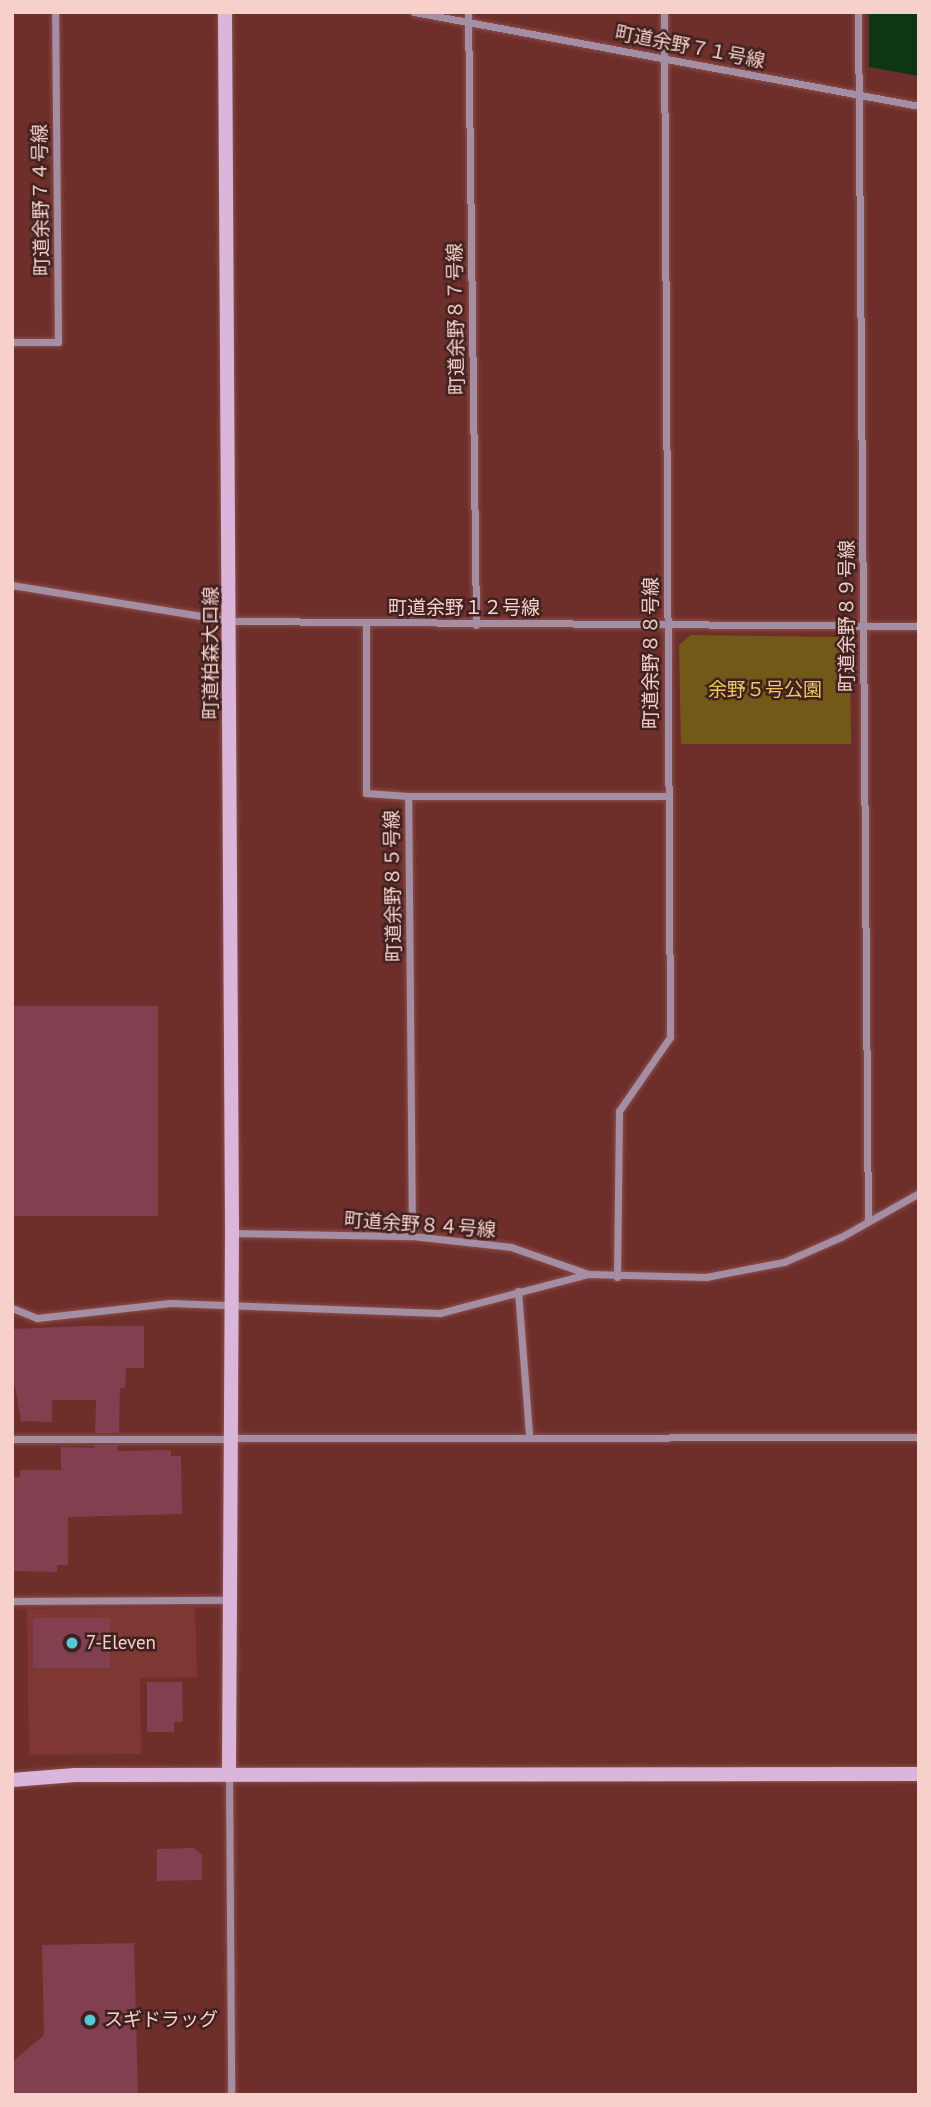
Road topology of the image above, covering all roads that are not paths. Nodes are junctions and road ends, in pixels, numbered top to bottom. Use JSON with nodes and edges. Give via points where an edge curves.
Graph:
{"nodes":[{"id":1,"x":55,"y":12,"type":"edge"},
{"id":2,"x":225,"y":12,"type":"edge"},
{"id":3,"x":414,"y":12,"type":"edge"},
{"id":4,"x":468,"y":12,"type":"edge"},
{"id":5,"x":664,"y":12,"type":"edge"},
{"id":6,"x":858,"y":12,"type":"edge"},
{"id":7,"x":468,"y":23,"type":"junction"},
{"id":8,"x":665,"y":58,"type":"junction"},
{"id":9,"x":859,"y":95,"type":"junction"},
{"id":10,"x":919,"y":106,"type":"edge"},
{"id":11,"x":12,"y":342,"type":"edge"},
{"id":12,"x":12,"y":585,"type":"edge"},
{"id":13,"x":231,"y":621,"type":"junction"},
{"id":14,"x":366,"y":623,"type":"junction"},
{"id":15,"x":476,"y":625,"type":"junction"},
{"id":16,"x":667,"y":625,"type":"junction"},
{"id":17,"x":919,"y":626,"type":"edge"},
{"id":18,"x":862,"y":627,"type":"junction"},
{"id":19,"x":408,"y":796,"type":"junction"},
{"id":20,"x":668,"y":796,"type":"junction"},
{"id":21,"x":919,"y":1193,"type":"edge"},
{"id":22,"x":868,"y":1219,"type":"junction"},
{"id":23,"x":232,"y":1233,"type":"junction"},
{"id":24,"x":412,"y":1236,"type":"junction"},
{"id":25,"x":588,"y":1274,"type":"junction"},
{"id":26,"x":617,"y":1277,"type":"junction"},
{"id":27,"x":518,"y":1291,"type":"junction"},
{"id":28,"x":232,"y":1300,"type":"junction"},
{"id":29,"x":12,"y":1308,"type":"edge"},
{"id":30,"x":530,"y":1435,"type":"junction"},
{"id":31,"x":919,"y":1437,"type":"edge"},
{"id":32,"x":230,"y":1438,"type":"junction"},
{"id":33,"x":12,"y":1439,"type":"edge"},
{"id":34,"x":228,"y":1600,"type":"junction"},
{"id":35,"x":12,"y":1601,"type":"edge"},
{"id":36,"x":229,"y":1774,"type":"junction"},
{"id":37,"x":919,"y":1774,"type":"edge"},
{"id":38,"x":12,"y":1780,"type":"edge"},
{"id":39,"x":231,"y":2095,"type":"edge"}],
"edges":[{"from":1,"to":11,"type":"street","name":"町道余野７４号線","via":[[58,342]]},
{"from":2,"to":13,"type":"street","name":"町道柏森大口線"},
{"from":3,"to":7,"type":"street","name":"町道余野７１号線"},
{"from":4,"to":7,"type":"street","name":"町道余野８７号線"},
{"from":5,"to":8,"type":"street","name":"町道余野８８号線"},
{"from":6,"to":9,"type":"street","name":"町道余野８９号線"},
{"from":7,"to":8,"type":"street","name":"町道余野７１号線"},
{"from":7,"to":15,"type":"street","name":"町道余野８７号線"},
{"from":8,"to":9,"type":"street","name":"町道余野７１号線"},
{"from":8,"to":16,"type":"street","name":"町道余野８８号線"},
{"from":9,"to":10,"type":"street","name":"町道余野７１号線"},
{"from":9,"to":18,"type":"street","name":"町道余野８９号線"},
{"from":12,"to":13,"type":"street","name":"町道余野１２号線"},
{"from":13,"to":14,"type":"street","name":"町道余野１２号線"},
{"from":13,"to":23,"type":"street","name":"町道柏森大口線"},
{"from":14,"to":15,"type":"street","name":"町道余野１２号線"},
{"from":14,"to":19,"type":"street","via":[[366,793]]},
{"from":15,"to":16,"type":"street","name":"町道余野１２号線"},
{"from":16,"to":18,"type":"street","name":"町道余野１２号線"},
{"from":16,"to":20,"type":"street","name":"町道余野８８号線"},
{"from":17,"to":18,"type":"street","name":"町道余野１２号線"},
{"from":18,"to":22,"type":"street","name":"町道余野８９号線"},
{"from":19,"to":20,"type":"street","name":"町道余野８５号線"},
{"from":19,"to":24,"type":"street","name":"町道余野８５号線"},
{"from":20,"to":26,"type":"street","name":"町道余野８８号線","via":[[670,1037],[619,1111]]},
{"from":21,"to":22,"type":"street","name":"町道余野８４号線"},
{"from":22,"to":26,"type":"street","name":"町道余野８４号線","via":[[784,1262],[742,1273]]},
{"from":23,"to":24,"type":"street","name":"町道余野８４号線"},
{"from":23,"to":28,"type":"street","name":"町道柏森大口線"},
{"from":24,"to":25,"type":"street","name":"町道余野８４号線","via":[[511,1247]]},
{"from":25,"to":26,"type":"street","name":"町道余野８４号線"},
{"from":25,"to":27,"type":"street"},
{"from":27,"to":28,"type":"street","via":[[440,1313]]},
{"from":27,"to":30,"type":"street"},
{"from":28,"to":29,"type":"street","via":[[37,1318]]},
{"from":28,"to":32,"type":"street","name":"町道柏森大口線"},
{"from":30,"to":31,"type":"street"},
{"from":30,"to":32,"type":"street"},
{"from":32,"to":33,"type":"street"},
{"from":32,"to":34,"type":"street","name":"町道柏森大口線"},
{"from":34,"to":35,"type":"street"},
{"from":34,"to":36,"type":"street","name":"町道柏森大口線"},
{"from":36,"to":37,"type":"street"},
{"from":36,"to":38,"type":"street"},
{"from":36,"to":39,"type":"street"}]}
